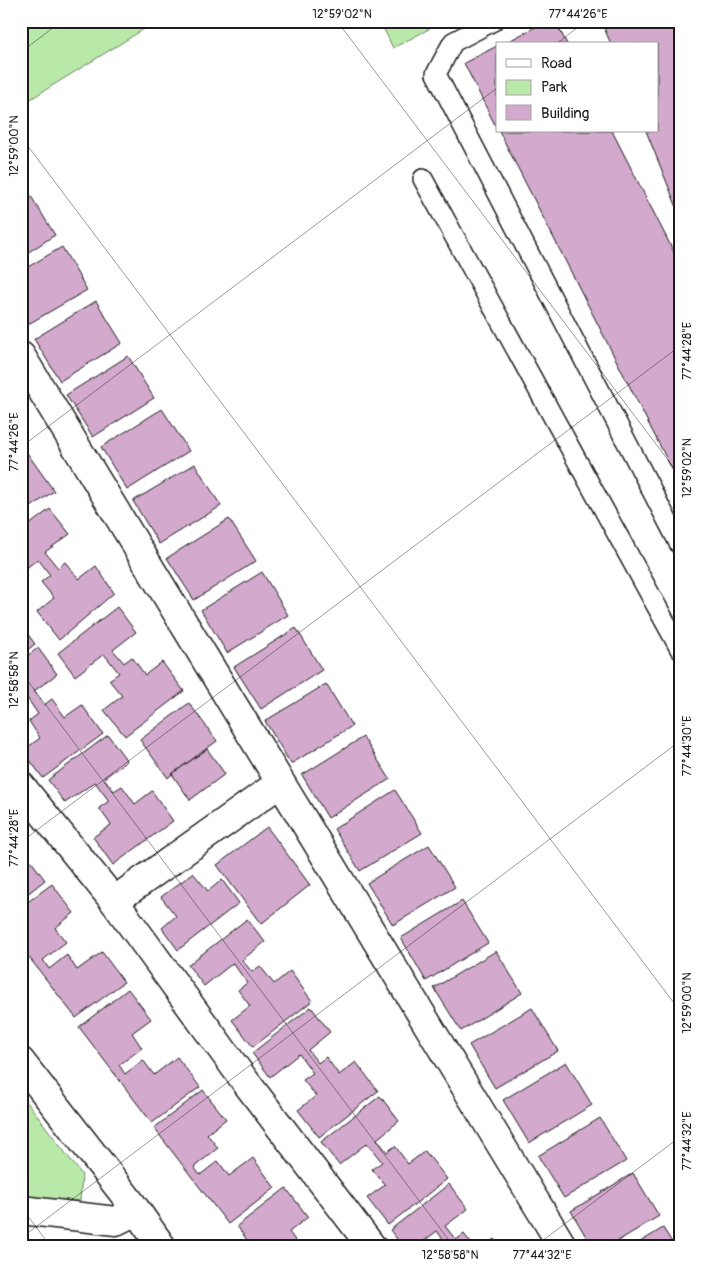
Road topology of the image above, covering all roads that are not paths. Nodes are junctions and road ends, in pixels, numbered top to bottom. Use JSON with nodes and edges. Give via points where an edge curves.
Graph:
{"nodes":[{"id":1,"x":493,"y":21,"type":"edge"},
{"id":2,"x":422,"y":179,"type":"dead end"},
{"id":3,"x":21,"y":356,"type":"edge"},
{"id":4,"x":680,"y":545,"type":"edge"},
{"id":5,"x":680,"y":649,"type":"edge"},
{"id":6,"x":280,"y":783,"type":"junction"},
{"id":7,"x":21,"y":786,"type":"edge"},
{"id":8,"x":114,"y":901,"type":"junction"},
{"id":9,"x":21,"y":1062,"type":"edge"},
{"id":10,"x":21,"y":1210,"type":"edge"},
{"id":11,"x":136,"y":1211,"type":"junction"},
{"id":12,"x":162,"y":1247,"type":"edge"},
{"id":13,"x":372,"y":1247,"type":"edge"},
{"id":14,"x":563,"y":1247,"type":"edge"}],
"edges":[{"from":1,"to":4,"type":"lane","via":[[453,42],[436,74]]},
{"from":2,"to":5,"type":"lane"},
{"from":3,"to":6,"type":"street"},
{"from":6,"to":8,"type":"street"},
{"from":6,"to":14,"type":"street"},
{"from":7,"to":8,"type":"street"},
{"from":8,"to":13,"type":"street","via":[[244,1081]]},
{"from":9,"to":11,"type":"street"},
{"from":10,"to":11,"type":"street","via":[[116,1221]]},
{"from":11,"to":12,"type":"street"}]}
